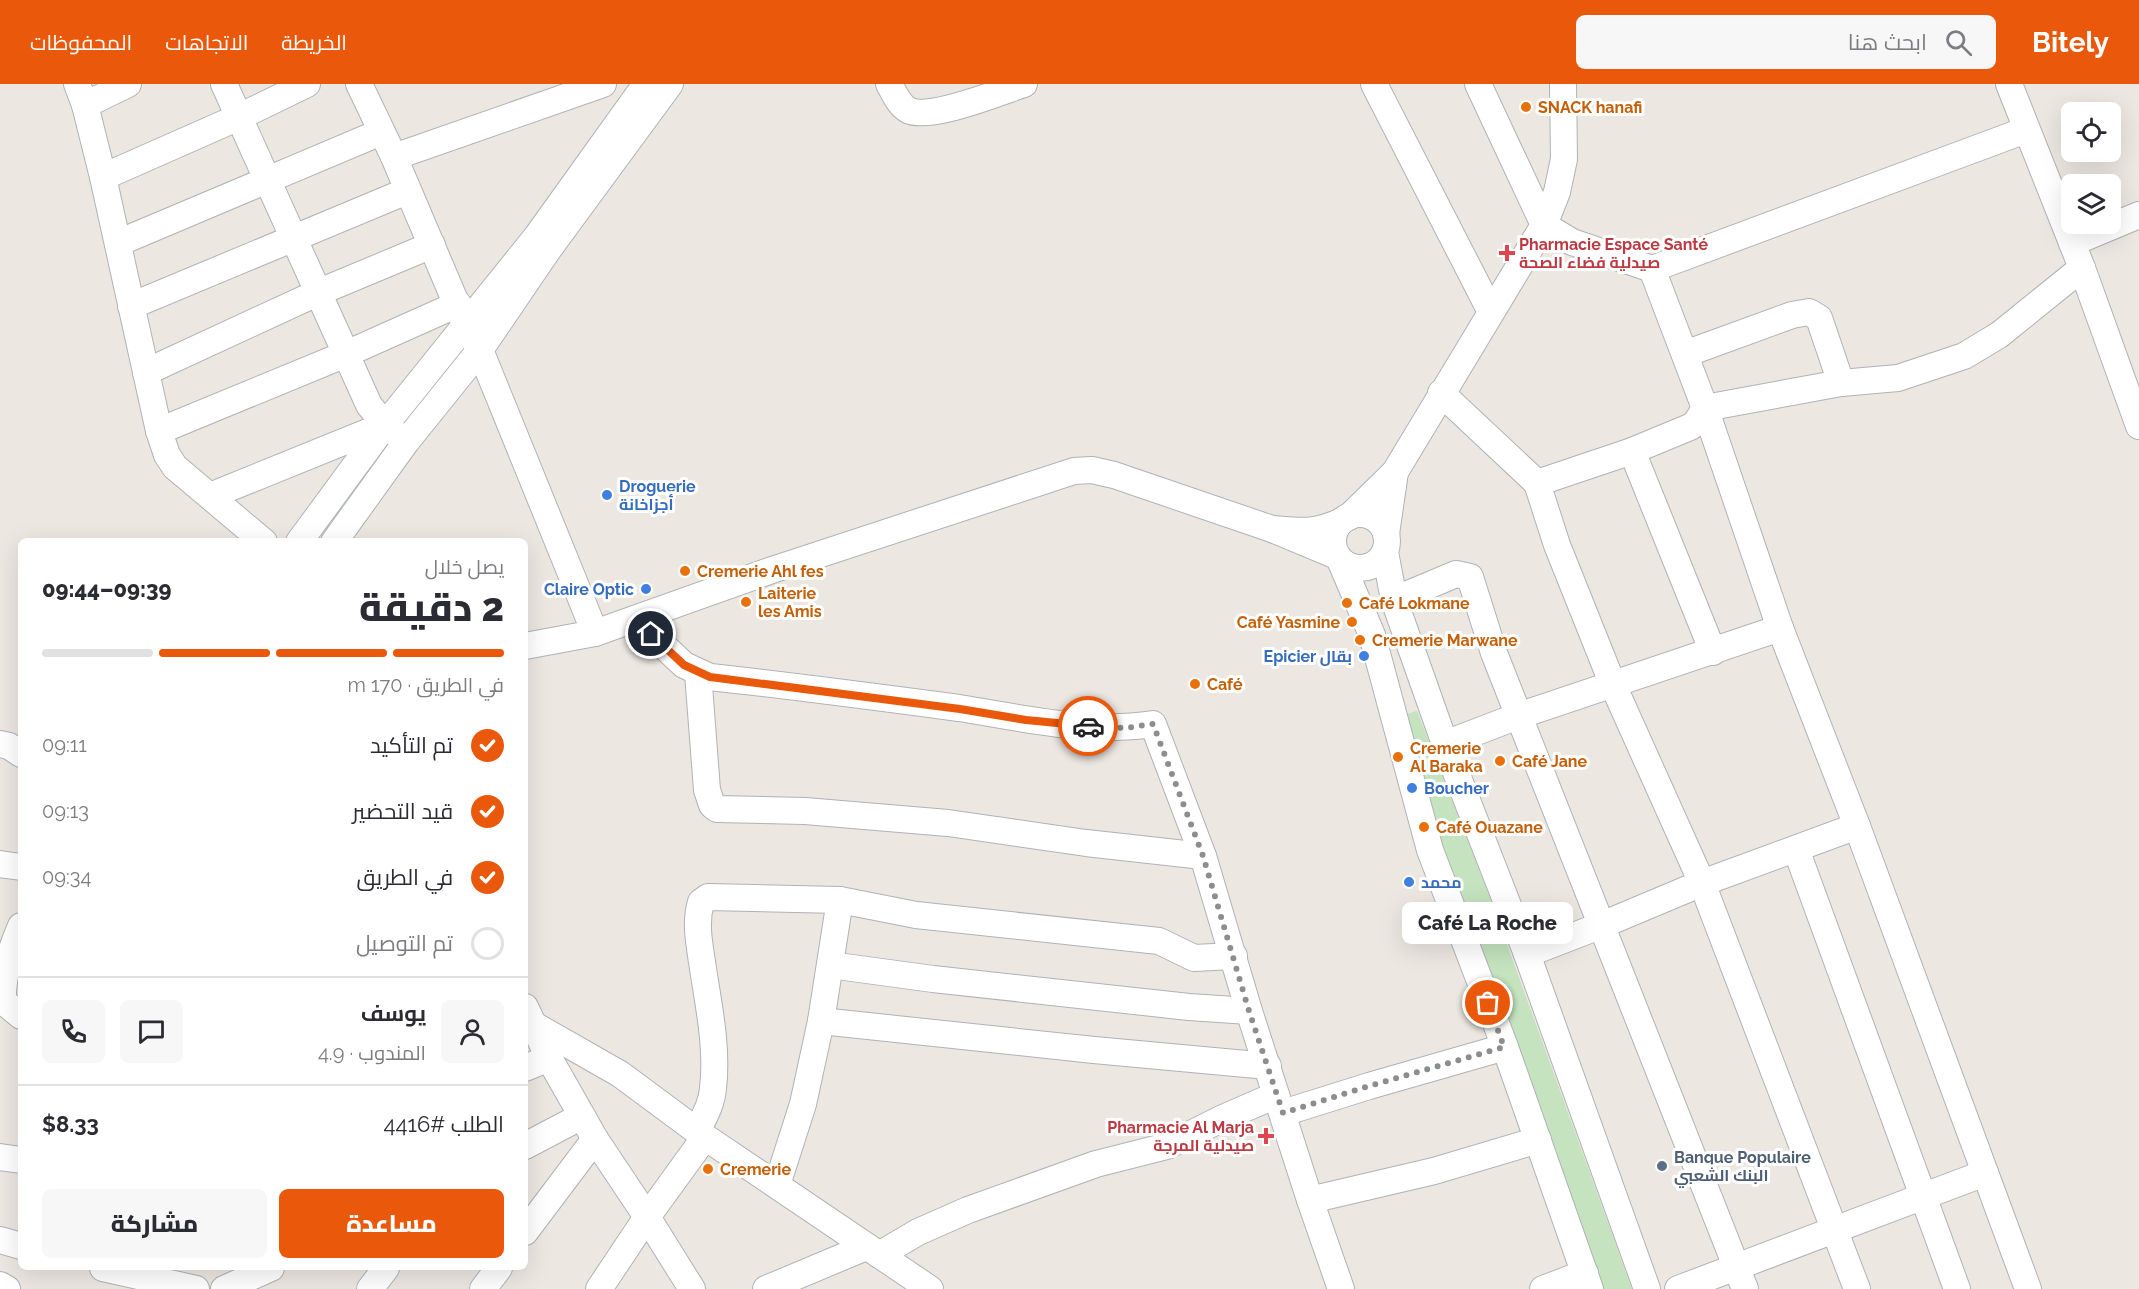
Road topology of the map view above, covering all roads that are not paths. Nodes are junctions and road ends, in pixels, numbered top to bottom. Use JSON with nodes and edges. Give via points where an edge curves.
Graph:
{"nodes":[{"id":1,"x":128,"y":84,"type":"edge"},
{"id":2,"x":224,"y":84,"type":"edge"},
{"id":3,"x":307,"y":84,"type":"edge"},
{"id":4,"x":359,"y":84,"type":"edge"},
{"id":5,"x":603,"y":84,"type":"edge"},
{"id":6,"x":646,"y":84,"type":"edge"},
{"id":7,"x":670,"y":84,"type":"edge"},
{"id":8,"x":889,"y":84,"type":"edge"},
{"id":9,"x":1024,"y":84,"type":"edge"},
{"id":10,"x":1374,"y":84,"type":"edge"},
{"id":11,"x":1478,"y":84,"type":"edge"},
{"id":12,"x":1563,"y":84,"type":"edge"},
{"id":13,"x":2009,"y":84,"type":"edge"},
{"id":14,"x":81,"y":95,"type":"edge"},
{"id":15,"x":240,"y":117,"type":"junction"},
{"id":16,"x":2026,"y":130,"type":"junction"},
{"id":17,"x":381,"y":132,"type":"junction"},
{"id":18,"x":394,"y":157,"type":"junction"},
{"id":19,"x":103,"y":177,"type":"junction"},
{"id":20,"x":268,"y":180,"type":"junction"},
{"id":21,"x":407,"y":191,"type":"junction"},
{"id":22,"x":2139,"y":215,"type":"edge"},
{"id":23,"x":1544,"y":225,"type":"junction"},
{"id":24,"x":294,"y":239,"type":"junction"},
{"id":25,"x":118,"y":243,"type":"junction"},
{"id":26,"x":2072,"y":243,"type":"junction"},
{"id":27,"x":432,"y":245,"type":"junction"},
{"id":28,"x":2082,"y":268,"type":"junction"},
{"id":29,"x":1652,"y":269,"type":"junction"},
{"id":30,"x":317,"y":293,"type":"junction"},
{"id":31,"x":131,"y":306,"type":"junction"},
{"id":32,"x":1491,"y":312,"type":"junction"},
{"id":33,"x":462,"y":314,"type":"junction"},
{"id":34,"x":480,"y":350,"type":"junction"},
{"id":35,"x":346,"y":354,"type":"junction"},
{"id":36,"x":1684,"y":354,"type":"junction"},
{"id":37,"x":146,"y":372,"type":"junction"},
{"id":38,"x":1841,"y":382,"type":"junction"},
{"id":39,"x":1441,"y":393,"type":"junction"},
{"id":40,"x":1705,"y":408,"type":"junction"},
{"id":41,"x":385,"y":425,"type":"junction"},
{"id":42,"x":2139,"y":426,"type":"edge"},
{"id":43,"x":159,"y":431,"type":"junction"},
{"id":44,"x":406,"y":442,"type":"junction"},
{"id":45,"x":1632,"y":451,"type":"junction"},
{"id":46,"x":1395,"y":472,"type":"junction"},
{"id":47,"x":1537,"y":483,"type":"junction"},
{"id":48,"x":210,"y":496,"type":"junction"},
{"id":49,"x":1345,"y":519,"type":"junction"},
{"id":50,"x":1272,"y":529,"type":"junction"},
{"id":51,"x":259,"y":538,"type":"edge"},
{"id":52,"x":302,"y":538,"type":"edge"},
{"id":53,"x":337,"y":538,"type":"edge"},
{"id":54,"x":1385,"y":543,"type":"junction"},
{"id":55,"x":1339,"y":558,"type":"junction"},
{"id":56,"x":1394,"y":600,"type":"junction"},
{"id":57,"x":635,"y":619,"type":"junction"},
{"id":58,"x":1780,"y":628,"type":"junction"},
{"id":59,"x":595,"y":633,"type":"junction"},
{"id":60,"x":528,"y":645,"type":"edge"},
{"id":61,"x":1713,"y":652,"type":"junction"},
{"id":62,"x":698,"y":673,"type":"junction"},
{"id":63,"x":1613,"y":685,"type":"junction"},
{"id":64,"x":1518,"y":716,"type":"junction"},
{"id":65,"x":0,"y":744,"type":"edge"},
{"id":66,"x":1445,"y":744,"type":"junction"},
{"id":67,"x":18,"y":752,"type":"edge"},
{"id":68,"x":1857,"y":826,"type":"junction"},
{"id":69,"x":1796,"y":849,"type":"junction"},
{"id":70,"x":1203,"y":856,"type":"junction"},
{"id":71,"x":0,"y":864,"type":"edge"},
{"id":72,"x":18,"y":867,"type":"edge"},
{"id":73,"x":1702,"y":883,"type":"junction"},
{"id":74,"x":840,"y":900,"type":"junction"},
{"id":75,"x":1602,"y":926,"type":"junction"},
{"id":76,"x":18,"y":934,"type":"edge"},
{"id":77,"x":1527,"y":954,"type":"junction"},
{"id":78,"x":1234,"y":956,"type":"junction"},
{"id":79,"x":830,"y":965,"type":"junction"},
{"id":80,"x":1249,"y":1011,"type":"junction"},
{"id":81,"x":18,"y":1014,"type":"edge"},
{"id":82,"x":530,"y":1016,"type":"edge"},
{"id":83,"x":821,"y":1021,"type":"junction"},
{"id":84,"x":1504,"y":1047,"type":"junction"},
{"id":85,"x":549,"y":1058,"type":"junction"},
{"id":86,"x":1268,"y":1066,"type":"junction"},
{"id":87,"x":528,"y":1067,"type":"edge"},
{"id":88,"x":1280,"y":1104,"type":"junction"},
{"id":89,"x":582,"y":1116,"type":"junction"},
{"id":90,"x":701,"y":1134,"type":"junction"},
{"id":91,"x":595,"y":1139,"type":"junction"},
{"id":92,"x":1538,"y":1140,"type":"junction"},
{"id":93,"x":528,"y":1144,"type":"edge"},
{"id":94,"x":0,"y":1157,"type":"edge"},
{"id":95,"x":18,"y":1160,"type":"edge"},
{"id":96,"x":1985,"y":1173,"type":"junction"},
{"id":97,"x":777,"y":1185,"type":"junction"},
{"id":98,"x":1922,"y":1196,"type":"junction"},
{"id":99,"x":1310,"y":1200,"type":"junction"},
{"id":100,"x":647,"y":1217,"type":"junction"},
{"id":101,"x":528,"y":1228,"type":"edge"},
{"id":102,"x":1836,"y":1230,"type":"junction"},
{"id":103,"x":0,"y":1240,"type":"edge"},
{"id":104,"x":18,"y":1245,"type":"edge"},
{"id":105,"x":873,"y":1251,"type":"junction"},
{"id":106,"x":120,"y":1270,"type":"edge"},
{"id":107,"x":267,"y":1270,"type":"edge"},
{"id":108,"x":384,"y":1270,"type":"edge"},
{"id":109,"x":497,"y":1270,"type":"edge"},
{"id":110,"x":1741,"y":1278,"type":"edge"},
{"id":111,"x":1587,"y":1281,"type":"edge"},
{"id":112,"x":0,"y":1285,"type":"edge"},
{"id":113,"x":1332,"y":1286,"type":"edge"},
{"id":114,"x":7,"y":1289,"type":"edge"},
{"id":115,"x":196,"y":1289,"type":"edge"},
{"id":116,"x":224,"y":1289,"type":"edge"},
{"id":117,"x":370,"y":1289,"type":"edge"},
{"id":118,"x":483,"y":1289,"type":"edge"},
{"id":119,"x":599,"y":1289,"type":"edge"},
{"id":120,"x":692,"y":1289,"type":"edge"},
{"id":121,"x":766,"y":1289,"type":"edge"},
{"id":122,"x":930,"y":1289,"type":"edge"},
{"id":123,"x":1543,"y":1289,"type":"edge"},
{"id":124,"x":1647,"y":1289,"type":"edge"},
{"id":125,"x":1678,"y":1289,"type":"edge"},
{"id":126,"x":1857,"y":1289,"type":"edge"},
{"id":127,"x":1957,"y":1289,"type":"edge"},
{"id":128,"x":2028,"y":1289,"type":"edge"}],
"edges":[{"from":1,"to":14,"type":"street"},
{"from":2,"to":15,"type":"street"},
{"from":3,"to":15,"type":"street"},
{"from":4,"to":17,"type":"street"},
{"from":5,"to":18,"type":"street"},
{"from":6,"to":33,"type":"street","via":[[537,236]]},
{"from":7,"to":34,"type":"street"},
{"from":8,"to":9,"type":"street","via":[[902,106],[924,113]]},
{"from":10,"to":32,"type":"street"},
{"from":11,"to":23,"type":"street"},
{"from":12,"to":23,"type":"street","via":[[1564,159]]},
{"from":13,"to":16,"type":"street"},
{"from":14,"to":19,"type":"street"},
{"from":15,"to":19,"type":"street"},
{"from":15,"to":20,"type":"street"},
{"from":16,"to":26,"type":"street"},
{"from":16,"to":29,"type":"street"},
{"from":17,"to":18,"type":"street"},
{"from":17,"to":20,"type":"street"},
{"from":18,"to":21,"type":"street"},
{"from":19,"to":25,"type":"street"},
{"from":20,"to":24,"type":"street"},
{"from":20,"to":25,"type":"street"},
{"from":21,"to":24,"type":"street"},
{"from":21,"to":27,"type":"street"},
{"from":22,"to":26,"type":"street"},
{"from":23,"to":29,"type":"street","via":[[1572,242]]},
{"from":23,"to":32,"type":"street"},
{"from":24,"to":30,"type":"street"},
{"from":24,"to":31,"type":"street"},
{"from":25,"to":31,"type":"street"},
{"from":26,"to":28,"type":"street"},
{"from":27,"to":30,"type":"street"},
{"from":27,"to":33,"type":"street"},
{"from":28,"to":38,"type":"street","via":[[1999,335],[1964,356],[1898,378]]},
{"from":28,"to":42,"type":"street"},
{"from":29,"to":36,"type":"street"},
{"from":30,"to":35,"type":"street"},
{"from":30,"to":37,"type":"street"},
{"from":31,"to":37,"type":"street"},
{"from":32,"to":39,"type":"street"},
{"from":33,"to":34,"type":"street"},
{"from":33,"to":35,"type":"street"},
{"from":33,"to":41,"type":"street"},
{"from":34,"to":44,"type":"street"},
{"from":34,"to":59,"type":"street"},
{"from":35,"to":41,"type":"street","via":[[369,405]]},
{"from":35,"to":43,"type":"street"},
{"from":36,"to":38,"type":"street","via":[[1809,312],[1819,318]]},
{"from":36,"to":40,"type":"street"},
{"from":37,"to":43,"type":"street"},
{"from":38,"to":40,"type":"street"},
{"from":39,"to":46,"type":"street"},
{"from":39,"to":47,"type":"street"},
{"from":40,"to":45,"type":"street","via":[[1690,427]]},
{"from":40,"to":58,"type":"street"},
{"from":41,"to":44,"type":"street"},
{"from":41,"to":48,"type":"street"},
{"from":41,"to":52,"type":"street"},
{"from":43,"to":48,"type":"street","via":[[175,467]]},
{"from":44,"to":53,"type":"street"},
{"from":45,"to":47,"type":"street"},
{"from":45,"to":61,"type":"street"},
{"from":46,"to":49,"type":"street"},
{"from":46,"to":54,"type":"street"},
{"from":47,"to":63,"type":"street"},
{"from":48,"to":51,"type":"street"},
{"from":49,"to":50,"type":"street","via":[[1313,531]]},
{"from":49,"to":54,"type":"street","via":[[1366,515],[1375,519],[1382,525]]},
{"from":49,"to":55,"type":"street","via":[[1333,536]]},
{"from":50,"to":55,"type":"street"},
{"from":50,"to":57,"type":"street","via":[[1114,475],[1074,471]]},
{"from":54,"to":55,"type":"street","via":[[1380,560],[1364,568],[1355,568]]},
{"from":54,"to":56,"type":"street"},
{"from":55,"to":84,"type":"street","via":[[1372,635],[1430,850]]},
{"from":56,"to":64,"type":"street","via":[[1456,574],[1470,577]]},
{"from":56,"to":66,"type":"street"},
{"from":57,"to":59,"type":"street"},
{"from":57,"to":62,"type":"street","via":[[684,665]]},
{"from":58,"to":61,"type":"street"},
{"from":58,"to":68,"type":"street"},
{"from":59,"to":60,"type":"street"},
{"from":61,"to":63,"type":"street"},
{"from":62,"to":70,"type":"street","via":[[1026,720],[1107,728],[1153,724]]},
{"from":62,"to":70,"type":"street","via":[[707,790],[717,809],[805,811],[948,823]]},
{"from":63,"to":64,"type":"street"},
{"from":63,"to":73,"type":"street"},
{"from":64,"to":66,"type":"street"},
{"from":64,"to":75,"type":"street"},
{"from":65,"to":67,"type":"street"},
{"from":66,"to":77,"type":"street"},
{"from":68,"to":69,"type":"street"},
{"from":68,"to":96,"type":"street"},
{"from":69,"to":73,"type":"street"},
{"from":69,"to":98,"type":"street"},
{"from":70,"to":78,"type":"street"},
{"from":71,"to":72,"type":"street"},
{"from":73,"to":75,"type":"street"},
{"from":73,"to":102,"type":"street"},
{"from":74,"to":78,"type":"street","via":[[916,915],[1159,941],[1194,958]]},
{"from":74,"to":79,"type":"street"},
{"from":74,"to":90,"type":"street","via":[[708,897],[701,902],[698,929],[714,1070]]},
{"from":75,"to":77,"type":"street"},
{"from":75,"to":110,"type":"street"},
{"from":76,"to":81,"type":"street","via":[[3,1001]]},
{"from":77,"to":124,"type":"street"},
{"from":78,"to":80,"type":"street"},
{"from":79,"to":80,"type":"street"},
{"from":79,"to":83,"type":"street"},
{"from":80,"to":86,"type":"street"},
{"from":82,"to":85,"type":"street"},
{"from":82,"to":90,"type":"street","via":[[620,1074]]},
{"from":83,"to":86,"type":"street"},
{"from":83,"to":97,"type":"street","via":[[803,1104]]},
{"from":84,"to":88,"type":"street","via":[[1369,1086]]},
{"from":84,"to":92,"type":"street"},
{"from":85,"to":87,"type":"street"},
{"from":85,"to":89,"type":"street"},
{"from":86,"to":88,"type":"street"},
{"from":88,"to":99,"type":"street"},
{"from":88,"to":105,"type":"street","via":[[1223,1118],[1167,1146],[1096,1164],[968,1210]]},
{"from":89,"to":91,"type":"street"},
{"from":89,"to":93,"type":"street"},
{"from":90,"to":97,"type":"street"},
{"from":90,"to":100,"type":"street"},
{"from":91,"to":100,"type":"street"},
{"from":91,"to":101,"type":"street"},
{"from":92,"to":99,"type":"street","via":[[1434,1171]]},
{"from":92,"to":111,"type":"street"},
{"from":94,"to":95,"type":"street"},
{"from":96,"to":98,"type":"street"},
{"from":96,"to":128,"type":"street"},
{"from":97,"to":105,"type":"street"},
{"from":98,"to":102,"type":"street"},
{"from":98,"to":127,"type":"street"},
{"from":99,"to":113,"type":"street"},
{"from":100,"to":119,"type":"street"},
{"from":100,"to":120,"type":"street"},
{"from":102,"to":110,"type":"street"},
{"from":102,"to":126,"type":"street"},
{"from":103,"to":104,"type":"street"},
{"from":105,"to":121,"type":"street"},
{"from":105,"to":122,"type":"street"},
{"from":106,"to":115,"type":"street"},
{"from":107,"to":116,"type":"street"},
{"from":108,"to":117,"type":"street"},
{"from":109,"to":118,"type":"street"},
{"from":110,"to":125,"type":"street"},
{"from":111,"to":123,"type":"street"},
{"from":112,"to":114,"type":"street"}]}
